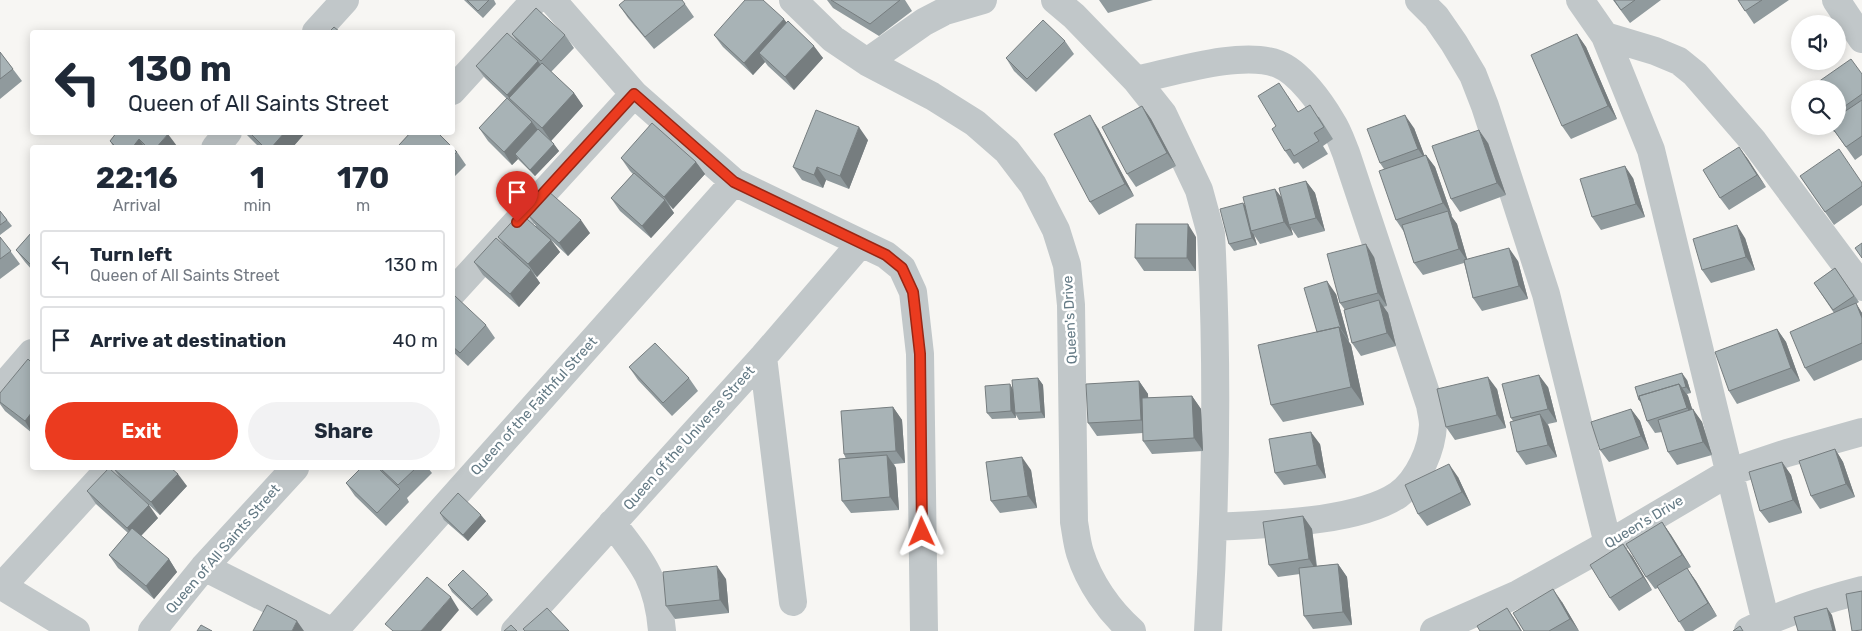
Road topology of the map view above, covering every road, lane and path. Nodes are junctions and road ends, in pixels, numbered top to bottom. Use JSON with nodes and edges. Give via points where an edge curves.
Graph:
{"nodes":[{"id":1,"x":345,"y":0,"type":"edge"},
{"id":2,"x":535,"y":0,"type":"edge"},
{"id":3,"x":552,"y":0,"type":"edge"},
{"id":4,"x":793,"y":0,"type":"edge"},
{"id":5,"x":983,"y":0,"type":"edge"},
{"id":6,"x":1055,"y":0,"type":"edge"},
{"id":7,"x":1419,"y":0,"type":"edge"},
{"id":8,"x":1580,"y":0,"type":"edge"},
{"id":9,"x":1836,"y":0,"type":"edge"},
{"id":10,"x":318,"y":30,"type":"edge"},
{"id":11,"x":1606,"y":36,"type":"junction"},
{"id":12,"x":1862,"y":39,"type":"edge"},
{"id":13,"x":867,"y":62,"type":"junction"},
{"id":14,"x":1136,"y":80,"type":"junction"},
{"id":15,"x":455,"y":88,"type":"edge"},
{"id":16,"x":634,"y":94,"type":"junction"},
{"id":17,"x":226,"y":135,"type":"edge"},
{"id":18,"x":217,"y":145,"type":"edge"},
{"id":19,"x":734,"y":182,"type":"junction"},
{"id":20,"x":861,"y":243,"type":"junction"},
{"id":21,"x":1862,"y":287,"type":"edge"},
{"id":22,"x":455,"y":290,"type":"edge"},
{"id":23,"x":30,"y":355,"type":"edge"},
{"id":24,"x":763,"y":357,"type":"junction"},
{"id":25,"x":0,"y":390,"type":"edge"},
{"id":26,"x":1862,"y":432,"type":"edge"},
{"id":27,"x":108,"y":470,"type":"edge"},
{"id":28,"x":293,"y":470,"type":"edge"},
{"id":29,"x":1730,"y":472,"type":"junction"},
{"id":30,"x":612,"y":523,"type":"junction"},
{"id":31,"x":1214,"y":527,"type":"junction"},
{"id":32,"x":1608,"y":544,"type":"junction"},
{"id":33,"x":204,"y":567,"type":"junction"},
{"id":34,"x":1,"y":586,"type":"edge"},
{"id":35,"x":1862,"y":590,"type":"edge"},
{"id":36,"x":793,"y":602,"type":"dead end"},
{"id":37,"x":1761,"y":628,"type":"edge"},
{"id":38,"x":76,"y":631,"type":"edge"},
{"id":39,"x":152,"y":631,"type":"edge"},
{"id":40,"x":332,"y":631,"type":"edge"},
{"id":41,"x":515,"y":631,"type":"edge"},
{"id":42,"x":662,"y":631,"type":"edge"},
{"id":43,"x":924,"y":631,"type":"edge"},
{"id":44,"x":1132,"y":631,"type":"edge"},
{"id":45,"x":1208,"y":631,"type":"edge"},
{"id":46,"x":1434,"y":631,"type":"edge"}],
"edges":[{"from":1,"to":10,"type":"street"},
{"from":2,"to":15,"type":"street"},
{"from":3,"to":16,"type":"street"},
{"from":4,"to":13,"type":"street","name":"Queen's Drive","via":[[833,39]]},
{"from":5,"to":13,"type":"street","via":[[945,11],[924,22]]},
{"from":6,"to":14,"type":"street"},
{"from":7,"to":32,"type":"street","via":[[1454,43],[1473,75],[1485,106],[1546,294]]},
{"from":8,"to":11,"type":"street"},
{"from":9,"to":12,"type":"street"},
{"from":11,"to":21,"type":"street","via":[[1663,54],[1679,61],[1695,74],[1754,142]]},
{"from":11,"to":29,"type":"street","via":[[1651,150]]},
{"from":13,"to":44,"type":"street","name":"Queen's Drive","via":[[975,123],[1007,151],[1033,185],[1056,230],[1067,265],[1071,305],[1074,522],[1080,553],[1089,575]]},
{"from":14,"to":31,"type":"street","via":[[1167,122],[1200,190],[1211,234]]},
{"from":14,"to":31,"type":"street","via":[[1219,62],[1262,59],[1290,70],[1303,82],[1333,122],[1346,153],[1430,406],[1433,424],[1422,465],[1412,481],[1390,500],[1355,512],[1297,521]]},
{"from":16,"to":19,"type":"street"},
{"from":16,"to":22,"type":"street"},
{"from":17,"to":18,"type":"street"},
{"from":19,"to":20,"type":"street"},
{"from":19,"to":40,"type":"street","name":"Queen of the Faithful Street"},
{"from":20,"to":24,"type":"street","name":"Queen of the Universe Street"},
{"from":20,"to":43,"type":"street","via":[[886,255],[902,268],[913,292],[920,354]]},
{"from":23,"to":25,"type":"street"},
{"from":24,"to":30,"type":"street","name":"Queen of the Universe Street"},
{"from":24,"to":36,"type":"street"},
{"from":26,"to":29,"type":"street","name":"Queen's Drive"},
{"from":27,"to":34,"type":"street"},
{"from":28,"to":33,"type":"street","name":"Queen of All Saints Street"},
{"from":29,"to":32,"type":"street","name":"Queen's Drive"},
{"from":29,"to":37,"type":"street"},
{"from":30,"to":41,"type":"street","name":"Queen of the Universe Street"},
{"from":30,"to":42,"type":"street","via":[[652,580]]},
{"from":31,"to":45,"type":"street"},
{"from":32,"to":46,"type":"street","name":"Queen's Drive","via":[[1518,594]]},
{"from":33,"to":39,"type":"street","name":"Queen of All Saints Street"},
{"from":33,"to":40,"type":"street"},
{"from":34,"to":38,"type":"street"},
{"from":35,"to":37,"type":"street","via":[[1828,599]]}]}
